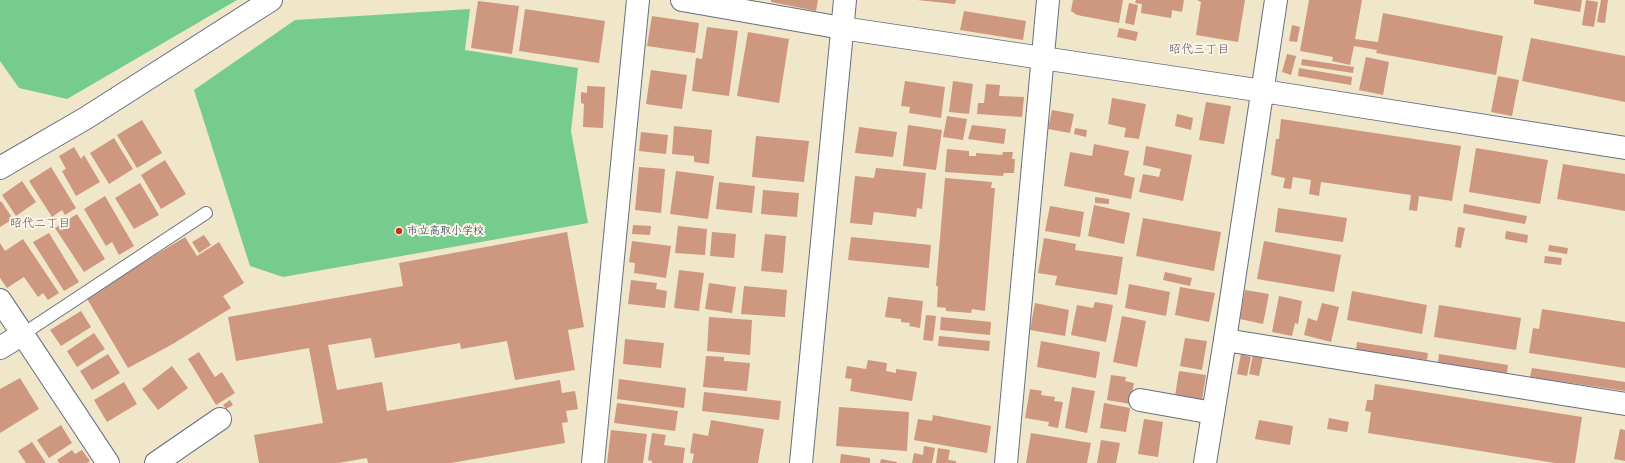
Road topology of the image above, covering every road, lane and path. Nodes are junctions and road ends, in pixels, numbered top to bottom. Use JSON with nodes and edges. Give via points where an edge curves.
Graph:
{"nodes":[{"id":1,"x":270,"y":0,"type":"edge"},
{"id":2,"x":638,"y":0,"type":"edge"},
{"id":3,"x":682,"y":0,"type":"edge"},
{"id":4,"x":845,"y":0,"type":"edge"},
{"id":5,"x":1048,"y":0,"type":"edge"},
{"id":6,"x":1276,"y":0,"type":"edge"},
{"id":7,"x":842,"y":28,"type":"junction"},
{"id":8,"x":1043,"y":58,"type":"junction"},
{"id":9,"x":1264,"y":91,"type":"junction"},
{"id":10,"x":1625,"y":148,"type":"edge"},
{"id":11,"x":0,"y":168,"type":"edge"},
{"id":12,"x":206,"y":213,"type":"dead end"},
{"id":13,"x":0,"y":300,"type":"edge"},
{"id":14,"x":23,"y":334,"type":"junction"},
{"id":15,"x":1225,"y":340,"type":"junction"},
{"id":16,"x":0,"y":348,"type":"edge"},
{"id":17,"x":1140,"y":400,"type":"dead end"},
{"id":18,"x":1625,"y":404,"type":"edge"},
{"id":19,"x":1213,"y":413,"type":"junction"},
{"id":20,"x":220,"y":419,"type":"dead end"},
{"id":21,"x":108,"y":463,"type":"edge"},
{"id":22,"x":156,"y":463,"type":"edge"},
{"id":23,"x":593,"y":463,"type":"edge"},
{"id":24,"x":801,"y":463,"type":"edge"},
{"id":25,"x":1006,"y":463,"type":"edge"},
{"id":26,"x":1205,"y":463,"type":"edge"}],
"edges":[{"from":1,"to":11,"type":"street","via":[[86,118]]},
{"from":2,"to":23,"type":"street"},
{"from":3,"to":7,"type":"street"},
{"from":4,"to":7,"type":"street"},
{"from":5,"to":8,"type":"street"},
{"from":6,"to":9,"type":"street"},
{"from":7,"to":8,"type":"street"},
{"from":7,"to":24,"type":"street"},
{"from":8,"to":9,"type":"street"},
{"from":8,"to":25,"type":"street"},
{"from":9,"to":10,"type":"street"},
{"from":9,"to":15,"type":"street"},
{"from":12,"to":14,"type":"lane"},
{"from":13,"to":14,"type":"street"},
{"from":14,"to":16,"type":"street"},
{"from":14,"to":21,"type":"street"},
{"from":15,"to":18,"type":"street"},
{"from":15,"to":19,"type":"street"},
{"from":17,"to":19,"type":"street"},
{"from":19,"to":26,"type":"street"},
{"from":20,"to":22,"type":"street"}]}
